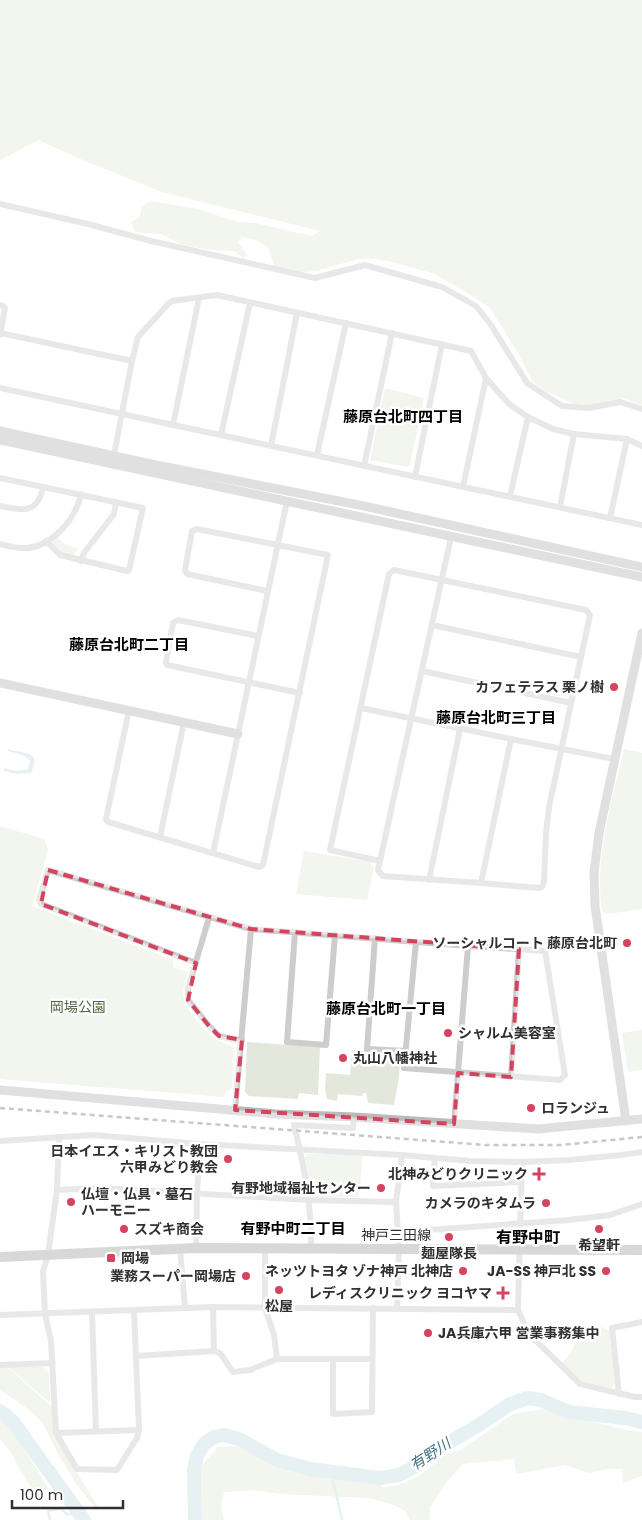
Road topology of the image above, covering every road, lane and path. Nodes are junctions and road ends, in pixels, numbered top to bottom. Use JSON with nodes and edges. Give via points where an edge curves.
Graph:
{"nodes":[{"id":1,"x":0,"y":204,"type":"edge"},
{"id":2,"x":199,"y":298,"type":"junction"},
{"id":3,"x":250,"y":303,"type":"junction"},
{"id":4,"x":0,"y":305,"type":"edge"},
{"id":5,"x":297,"y":312,"type":"junction"},
{"id":6,"x":346,"y":323,"type":"junction"},
{"id":7,"x":392,"y":332,"type":"junction"},
{"id":8,"x":0,"y":334,"type":"edge"},
{"id":9,"x":442,"y":344,"type":"junction"},
{"id":10,"x":132,"y":360,"type":"junction"},
{"id":11,"x":486,"y":378,"type":"junction"},
{"id":12,"x":0,"y":388,"type":"edge"},
{"id":13,"x":642,"y":409,"type":"edge"},
{"id":14,"x":122,"y":414,"type":"junction"},
{"id":15,"x":528,"y":418,"type":"junction"},
{"id":16,"x":173,"y":425,"type":"junction"},
{"id":17,"x":0,"y":431,"type":"edge"},
{"id":18,"x":574,"y":434,"type":"junction"},
{"id":19,"x":221,"y":435,"type":"junction"},
{"id":20,"x":0,"y":440,"type":"edge"},
{"id":21,"x":627,"y":440,"type":"junction"},
{"id":22,"x":271,"y":446,"type":"junction"},
{"id":23,"x":642,"y":446,"type":"edge"},
{"id":24,"x":114,"y":455,"type":"junction"},
{"id":25,"x":317,"y":455,"type":"junction"},
{"id":26,"x":364,"y":466,"type":"junction"},
{"id":27,"x":415,"y":477,"type":"junction"},
{"id":28,"x":0,"y":478,"type":"edge"},
{"id":29,"x":43,"y":487,"type":"junction"},
{"id":30,"x":463,"y":487,"type":"junction"},
{"id":31,"x":81,"y":494,"type":"junction"},
{"id":32,"x":510,"y":496,"type":"junction"},
{"id":33,"x":287,"y":501,"type":"junction"},
{"id":34,"x":116,"y":502,"type":"junction"},
{"id":35,"x":0,"y":506,"type":"edge"},
{"id":36,"x":560,"y":508,"type":"junction"},
{"id":37,"x":610,"y":518,"type":"junction"},
{"id":38,"x":642,"y":525,"type":"edge"},
{"id":39,"x":451,"y":537,"type":"junction"},
{"id":40,"x":46,"y":542,"type":"junction"},
{"id":41,"x":0,"y":544,"type":"edge"},
{"id":42,"x":277,"y":545,"type":"junction"},
{"id":43,"x":81,"y":561,"type":"junction"},
{"id":44,"x":642,"y":567,"type":"edge"},
{"id":45,"x":642,"y":577,"type":"edge"},
{"id":46,"x":441,"y":579,"type":"junction"},
{"id":47,"x":267,"y":592,"type":"junction"},
{"id":48,"x":432,"y":625,"type":"junction"},
{"id":49,"x":642,"y":633,"type":"edge"},
{"id":50,"x":258,"y":636,"type":"junction"},
{"id":51,"x":581,"y":657,"type":"junction"},
{"id":52,"x":422,"y":671,"type":"junction"},
{"id":53,"x":0,"y":683,"type":"edge"},
{"id":54,"x":248,"y":683,"type":"junction"},
{"id":55,"x":300,"y":693,"type":"junction"},
{"id":56,"x":571,"y":703,"type":"junction"},
{"id":57,"x":361,"y":708,"type":"junction"},
{"id":58,"x":129,"y":710,"type":"junction"},
{"id":59,"x":411,"y":718,"type":"junction"},
{"id":60,"x":184,"y":722,"type":"junction"},
{"id":61,"x":460,"y":728,"type":"junction"},
{"id":62,"x":238,"y":734,"type":"junction"},
{"id":63,"x":511,"y":740,"type":"junction"},
{"id":64,"x":562,"y":750,"type":"junction"},
{"id":65,"x":614,"y":759,"type":"junction"},
{"id":66,"x":160,"y":837,"type":"junction"},
{"id":67,"x":213,"y":853,"type":"junction"},
{"id":68,"x":380,"y":861,"type":"junction"},
{"id":69,"x":429,"y":880,"type":"junction"},
{"id":70,"x":481,"y":883,"type":"junction"},
{"id":71,"x":209,"y":918,"type":"junction"},
{"id":72,"x":251,"y":929,"type":"junction"},
{"id":73,"x":295,"y":932,"type":"junction"},
{"id":74,"x":335,"y":935,"type":"junction"},
{"id":75,"x":375,"y":938,"type":"junction"},
{"id":76,"x":416,"y":942,"type":"junction"},
{"id":77,"x":468,"y":946,"type":"junction"},
{"id":78,"x":519,"y":949,"type":"junction"},
{"id":79,"x":196,"y":963,"type":"junction"},
{"id":80,"x":242,"y":1040,"type":"junction"},
{"id":81,"x":406,"y":1052,"type":"junction"},
{"id":82,"x":458,"y":1073,"type":"junction"},
{"id":83,"x":511,"y":1077,"type":"junction"},
{"id":84,"x":0,"y":1090,"type":"edge"},
{"id":85,"x":235,"y":1110,"type":"junction"},
{"id":86,"x":354,"y":1117,"type":"junction"},
{"id":87,"x":642,"y":1119,"type":"edge"},
{"id":88,"x":626,"y":1121,"type":"junction"},
{"id":89,"x":454,"y":1124,"type":"junction"},
{"id":90,"x":59,"y":1137,"type":"junction"},
{"id":91,"x":0,"y":1141,"type":"edge"},
{"id":92,"x":200,"y":1144,"type":"junction"},
{"id":93,"x":300,"y":1150,"type":"junction"},
{"id":94,"x":642,"y":1152,"type":"edge"},
{"id":95,"x":402,"y":1154,"type":"junction"},
{"id":96,"x":435,"y":1158,"type":"junction"},
{"id":97,"x":522,"y":1162,"type":"junction"},
{"id":98,"x":521,"y":1182,"type":"junction"},
{"id":99,"x":57,"y":1190,"type":"junction"},
{"id":100,"x":197,"y":1194,"type":"junction"},
{"id":101,"x":310,"y":1200,"type":"junction"},
{"id":102,"x":396,"y":1202,"type":"junction"},
{"id":103,"x":642,"y":1204,"type":"edge"},
{"id":104,"x":520,"y":1223,"type":"junction"},
{"id":105,"x":398,"y":1232,"type":"junction"},
{"id":106,"x":180,"y":1248,"type":"junction"},
{"id":107,"x":196,"y":1248,"type":"junction"},
{"id":108,"x":265,"y":1248,"type":"junction"},
{"id":109,"x":311,"y":1248,"type":"junction"},
{"id":110,"x":399,"y":1249,"type":"junction"},
{"id":111,"x":520,"y":1249,"type":"junction"},
{"id":112,"x":642,"y":1250,"type":"edge"},
{"id":113,"x":48,"y":1254,"type":"junction"},
{"id":114,"x":0,"y":1257,"type":"edge"},
{"id":115,"x":213,"y":1307,"type":"junction"},
{"id":116,"x":186,"y":1308,"type":"junction"},
{"id":117,"x":265,"y":1308,"type":"junction"},
{"id":118,"x":373,"y":1308,"type":"junction"},
{"id":119,"x":397,"y":1308,"type":"junction"},
{"id":120,"x":134,"y":1310,"type":"junction"},
{"id":121,"x":518,"y":1310,"type":"junction"},
{"id":122,"x":92,"y":1312,"type":"junction"},
{"id":123,"x":45,"y":1314,"type":"junction"},
{"id":124,"x":0,"y":1315,"type":"edge"},
{"id":125,"x":642,"y":1322,"type":"edge"},
{"id":126,"x":214,"y":1351,"type":"junction"},
{"id":127,"x":136,"y":1356,"type":"junction"},
{"id":128,"x":277,"y":1359,"type":"junction"},
{"id":129,"x":332,"y":1359,"type":"junction"},
{"id":130,"x":372,"y":1359,"type":"junction"},
{"id":131,"x":53,"y":1363,"type":"junction"},
{"id":132,"x":0,"y":1365,"type":"edge"},
{"id":133,"x":619,"y":1394,"type":"junction"},
{"id":134,"x":642,"y":1397,"type":"edge"},
{"id":135,"x":139,"y":1430,"type":"junction"},
{"id":136,"x":96,"y":1431,"type":"junction"},
{"id":137,"x":56,"y":1433,"type":"junction"}],
"edges":[{"from":1,"to":13,"type":"street","via":[[315,278],[365,265],[442,287],[476,306],[528,383],[562,406],[590,408],[620,402]]},
{"from":2,"to":3,"type":"street","via":[[216,295]]},
{"from":2,"to":10,"type":"street","via":[[168,304],[138,336]]},
{"from":2,"to":16,"type":"street"},
{"from":3,"to":5,"type":"street"},
{"from":3,"to":19,"type":"street"},
{"from":4,"to":8,"type":"street","via":[[5,308]]},
{"from":5,"to":6,"type":"street"},
{"from":5,"to":22,"type":"street"},
{"from":6,"to":7,"type":"street"},
{"from":6,"to":25,"type":"street"},
{"from":7,"to":9,"type":"street"},
{"from":7,"to":26,"type":"street"},
{"from":8,"to":10,"type":"street"},
{"from":9,"to":11,"type":"street","via":[[471,351]]},
{"from":9,"to":27,"type":"street"},
{"from":10,"to":14,"type":"street"},
{"from":11,"to":15,"type":"street","via":[[509,404]]},
{"from":11,"to":30,"type":"street"},
{"from":12,"to":14,"type":"street"},
{"from":14,"to":16,"type":"street"},
{"from":14,"to":24,"type":"street"},
{"from":15,"to":18,"type":"street"},
{"from":15,"to":32,"type":"street"},
{"from":16,"to":19,"type":"street"},
{"from":17,"to":24,"type":"street"},
{"from":18,"to":21,"type":"street"},
{"from":18,"to":36,"type":"street"},
{"from":19,"to":22,"type":"street"},
{"from":20,"to":33,"type":"street"},
{"from":21,"to":23,"type":"street"},
{"from":21,"to":37,"type":"street"},
{"from":22,"to":25,"type":"street"},
{"from":24,"to":44,"type":"street"},
{"from":25,"to":26,"type":"street"},
{"from":26,"to":27,"type":"street"},
{"from":27,"to":30,"type":"street"},
{"from":28,"to":29,"type":"street"},
{"from":29,"to":31,"type":"street"},
{"from":29,"to":35,"type":"street","via":[[41,495],[27,509]]},
{"from":30,"to":32,"type":"street"},
{"from":31,"to":34,"type":"street"},
{"from":31,"to":40,"type":"street","via":[[74,514]]},
{"from":32,"to":36,"type":"street"},
{"from":33,"to":39,"type":"street"},
{"from":33,"to":42,"type":"street"},
{"from":34,"to":43,"type":"street","via":[[114,514]]},
{"from":34,"to":43,"type":"street","via":[[143,508],[129,570]]},
{"from":36,"to":37,"type":"street"},
{"from":37,"to":38,"type":"street"},
{"from":39,"to":45,"type":"street"},
{"from":39,"to":46,"type":"street"},
{"from":40,"to":41,"type":"street","via":[[27,548]]},
{"from":40,"to":43,"type":"street","via":[[60,555]]},
{"from":42,"to":47,"type":"street"},
{"from":42,"to":47,"type":"street","via":[[197,529],[192,531],[187,574]]},
{"from":42,"to":55,"type":"street","via":[[328,555]]},
{"from":46,"to":48,"type":"street"},
{"from":46,"to":51,"type":"street","via":[[586,610],[590,615]]},
{"from":46,"to":57,"type":"street","via":[[394,570],[389,574]]},
{"from":47,"to":50,"type":"street"},
{"from":48,"to":51,"type":"street"},
{"from":48,"to":52,"type":"street"},
{"from":49,"to":65,"type":"street"},
{"from":50,"to":54,"type":"street"},
{"from":50,"to":54,"type":"street","via":[[178,620],[173,622],[167,665]]},
{"from":51,"to":56,"type":"street"},
{"from":52,"to":56,"type":"street"},
{"from":52,"to":59,"type":"street"},
{"from":53,"to":58,"type":"street"},
{"from":54,"to":55,"type":"street"},
{"from":54,"to":62,"type":"street"},
{"from":55,"to":67,"type":"street","via":[[263,865],[259,867]]},
{"from":56,"to":64,"type":"street"},
{"from":57,"to":59,"type":"street"},
{"from":57,"to":68,"type":"street","via":[[330,850]]},
{"from":58,"to":60,"type":"street"},
{"from":58,"to":66,"type":"street","via":[[106,818],[108,822]]},
{"from":59,"to":61,"type":"street"},
{"from":59,"to":68,"type":"street"},
{"from":60,"to":62,"type":"street"},
{"from":60,"to":66,"type":"street"},
{"from":61,"to":63,"type":"street"},
{"from":61,"to":69,"type":"street"},
{"from":62,"to":67,"type":"street"},
{"from":63,"to":64,"type":"street"},
{"from":63,"to":70,"type":"street"},
{"from":64,"to":65,"type":"street"},
{"from":64,"to":70,"type":"street","via":[[548,816],[542,886]]},
{"from":65,"to":88,"type":"street","via":[[597,842],[594,888]]},
{"from":66,"to":67,"type":"street"},
{"from":68,"to":69,"type":"street","via":[[378,870],[383,876]]},
{"from":69,"to":70,"type":"street"},
{"from":71,"to":72,"type":"street"},
{"from":71,"to":79,"type":"street"},
{"from":71,"to":79,"type":"street","via":[[48,870],[45,878],[39,900],[41,904]]},
{"from":72,"to":73,"type":"street"},
{"from":72,"to":80,"type":"street"},
{"from":73,"to":74,"type":"street"},
{"from":73,"to":74,"type":"street","via":[[287,1042],[326,1045]]},
{"from":74,"to":75,"type":"street"},
{"from":75,"to":76,"type":"street"},
{"from":75,"to":81,"type":"street","via":[[367,1049]]},
{"from":76,"to":77,"type":"street"},
{"from":76,"to":81,"type":"street"},
{"from":77,"to":78,"type":"street"},
{"from":77,"to":82,"type":"street"},
{"from":78,"to":83,"type":"street"},
{"from":78,"to":83,"type":"street","via":[[546,951],[565,1075],[560,1080]]},
{"from":79,"to":80,"type":"street","via":[[188,988],[188,1000],[219,1036]]},
{"from":80,"to":85,"type":"street"},
{"from":81,"to":82,"type":"street","via":[[404,1068]]},
{"from":82,"to":83,"type":"street"},
{"from":82,"to":89,"type":"street"},
{"from":84,"to":85,"type":"street"},
{"from":85,"to":86,"type":"street"},
{"from":86,"to":89,"type":"street"},
{"from":86,"to":93,"type":"street","via":[[353,1128],[294,1125]]},
{"from":87,"to":88,"type":"street"},
{"from":88,"to":89,"type":"street","via":[[538,1129]]},
{"from":90,"to":91,"type":"street"},
{"from":90,"to":92,"type":"street","via":[[93,1135]]},
{"from":90,"to":99,"type":"street"},
{"from":92,"to":93,"type":"street"},
{"from":92,"to":100,"type":"street"},
{"from":93,"to":95,"type":"street"},
{"from":93,"to":101,"type":"street"},
{"from":94,"to":97,"type":"street"},
{"from":95,"to":96,"type":"street"},
{"from":95,"to":102,"type":"street"},
{"from":96,"to":97,"type":"street"},
{"from":96,"to":98,"type":"street","via":[[433,1186]]},
{"from":97,"to":98,"type":"street"},
{"from":98,"to":104,"type":"street"},
{"from":99,"to":100,"type":"street","via":[[100,1188]]},
{"from":99,"to":113,"type":"street"},
{"from":100,"to":101,"type":"street"},
{"from":100,"to":107,"type":"street"},
{"from":101,"to":102,"type":"street"},
{"from":101,"to":109,"type":"street"},
{"from":102,"to":105,"type":"street"},
{"from":103,"to":104,"type":"street","via":[[610,1214]]},
{"from":104,"to":105,"type":"street"},
{"from":104,"to":111,"type":"street"},
{"from":105,"to":110,"type":"street"},
{"from":106,"to":107,"type":"main road","name":"神戸三田線"},
{"from":106,"to":113,"type":"main road","name":"神戸三田線"},
{"from":106,"to":116,"type":"street"},
{"from":107,"to":108,"type":"main road","name":"神戸三田線"},
{"from":108,"to":109,"type":"main road","name":"神戸三田線"},
{"from":108,"to":117,"type":"street"},
{"from":109,"to":110,"type":"main road","name":"神戸三田線"},
{"from":110,"to":111,"type":"main road","name":"神戸三田線"},
{"from":110,"to":119,"type":"street"},
{"from":111,"to":112,"type":"main road","name":"神戸三田線"},
{"from":111,"to":121,"type":"street"},
{"from":113,"to":114,"type":"main road","name":"神戸三田線"},
{"from":113,"to":123,"type":"street","via":[[43,1272]]},
{"from":115,"to":116,"type":"street"},
{"from":115,"to":117,"type":"street"},
{"from":115,"to":126,"type":"street"},
{"from":116,"to":120,"type":"street"},
{"from":117,"to":118,"type":"street"},
{"from":117,"to":128,"type":"street","via":[[274,1335]]},
{"from":118,"to":119,"type":"street"},
{"from":118,"to":130,"type":"street"},
{"from":119,"to":121,"type":"street"},
{"from":120,"to":122,"type":"street"},
{"from":120,"to":127,"type":"street"},
{"from":121,"to":133,"type":"street","via":[[529,1334],[580,1384]]},
{"from":122,"to":123,"type":"street"},
{"from":122,"to":136,"type":"street"},
{"from":123,"to":124,"type":"street"},
{"from":123,"to":131,"type":"street"},
{"from":125,"to":133,"type":"street","via":[[612,1328]]},
{"from":126,"to":127,"type":"street"},
{"from":126,"to":128,"type":"street","via":[[220,1353],[234,1372],[250,1370]]},
{"from":127,"to":135,"type":"street"},
{"from":128,"to":129,"type":"street"},
{"from":129,"to":130,"type":"street"},
{"from":129,"to":130,"type":"street","via":[[333,1414],[372,1412]]},
{"from":131,"to":132,"type":"street"},
{"from":131,"to":137,"type":"street"},
{"from":133,"to":134,"type":"street"},
{"from":135,"to":136,"type":"street"},
{"from":135,"to":137,"type":"street","via":[[117,1470],[77,1469]]},
{"from":136,"to":137,"type":"street"}]}
